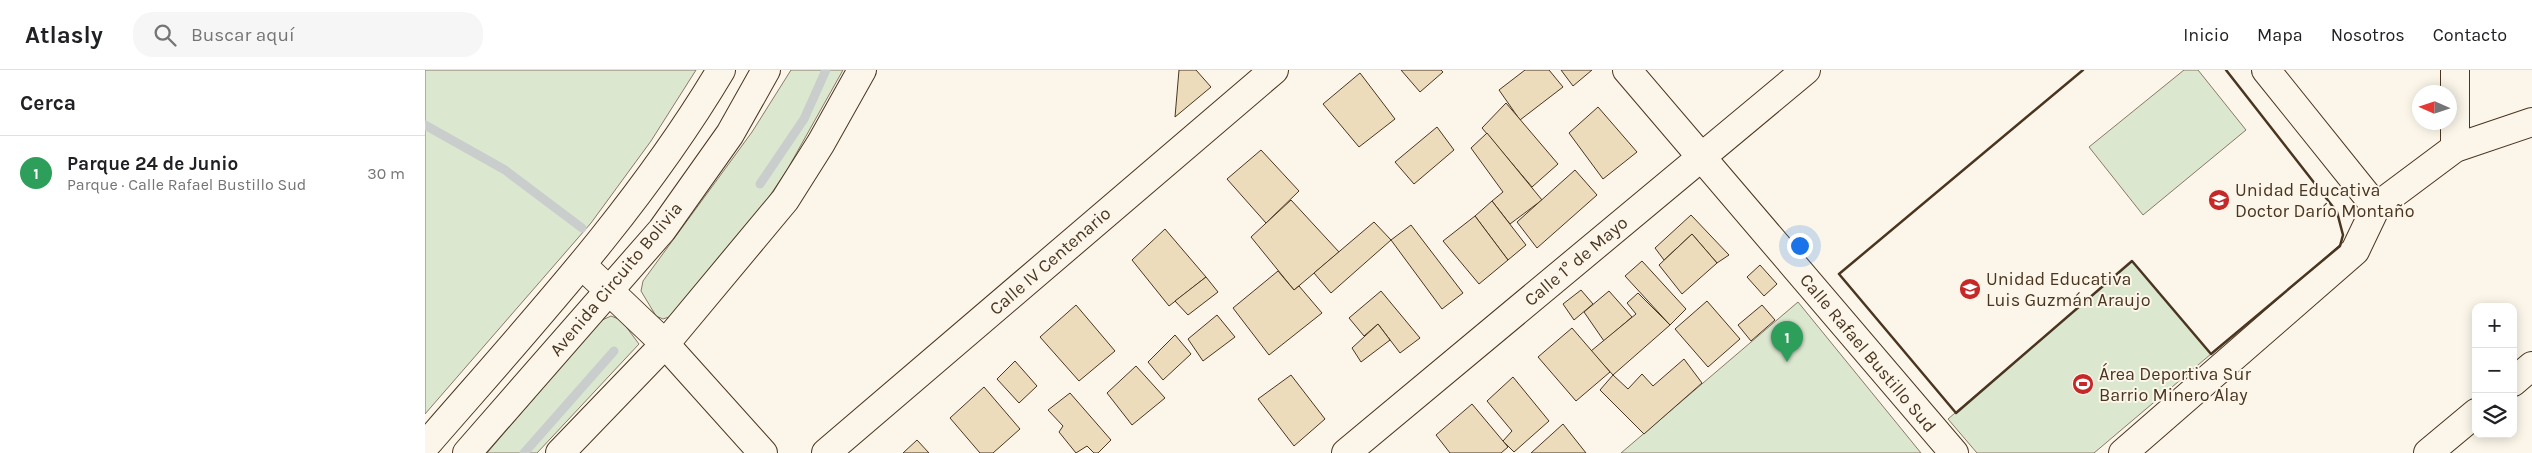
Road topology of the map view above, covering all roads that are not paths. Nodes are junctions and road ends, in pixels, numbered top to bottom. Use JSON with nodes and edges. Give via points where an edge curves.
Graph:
{"nodes":[{"id":1,"x":721,"y":70,"type":"edge"},
{"id":2,"x":766,"y":70,"type":"edge"},
{"id":3,"x":862,"y":70,"type":"edge"},
{"id":4,"x":1627,"y":70,"type":"edge"},
{"id":5,"x":1806,"y":70,"type":"edge"},
{"id":6,"x":2265,"y":70,"type":"edge"},
{"id":7,"x":2455,"y":70,"type":"edge"},
{"id":8,"x":1264,"y":73,"type":"edge"},
{"id":9,"x":2532,"y":122,"type":"edge"},
{"id":10,"x":2455,"y":148,"type":"junction"},
{"id":11,"x":1701,"y":157,"type":"junction"},
{"id":12,"x":2376,"y":207,"type":"junction"},
{"id":13,"x":582,"y":265,"type":"junction"},
{"id":14,"x":608,"y":290,"type":"junction"},
{"id":15,"x":665,"y":344,"type":"junction"},
{"id":16,"x":2532,"y":366,"type":"edge"},
{"id":17,"x":2517,"y":379,"type":"edge"},
{"id":18,"x":2472,"y":416,"type":"edge"},
{"id":19,"x":425,"y":446,"type":"edge"},
{"id":20,"x":467,"y":453,"type":"edge"},
{"id":21,"x":560,"y":453,"type":"edge"},
{"id":22,"x":763,"y":453,"type":"edge"},
{"id":23,"x":826,"y":453,"type":"edge"},
{"id":24,"x":1346,"y":453,"type":"edge"},
{"id":25,"x":1953,"y":453,"type":"edge"},
{"id":26,"x":2123,"y":453,"type":"edge"},
{"id":27,"x":2428,"y":453,"type":"edge"}],
"edges":[{"from":1,"to":13,"type":"street","name":"Avenida Circuito Bolivia","via":[[698,109],[639,192]]},
{"from":2,"to":14,"type":"street","name":"Avenida Circuito Bolivia","via":[[730,134],[662,230]]},
{"from":3,"to":15,"type":"street","via":[[785,200]]},
{"from":4,"to":11,"type":"street","name":"Calle Rafael Bustillo Sud"},
{"from":5,"to":11,"type":"street","name":"Calle 1° de Mayo"},
{"from":6,"to":12,"type":"street"},
{"from":7,"to":10,"type":"street"},
{"from":8,"to":23,"type":"street","name":"Calle IV Centenario"},
{"from":9,"to":10,"type":"street"},
{"from":10,"to":12,"type":"street"},
{"from":11,"to":24,"type":"street","name":"Calle 1° de Mayo"},
{"from":11,"to":25,"type":"street","name":"Calle Rafael Bustillo Sud"},
{"from":12,"to":26,"type":"street","via":[[2355,251]]},
{"from":13,"to":14,"type":"street"},
{"from":13,"to":19,"type":"street","name":"Avenida Circuito Bolivia"},
{"from":14,"to":15,"type":"street"},
{"from":14,"to":20,"type":"street","name":"Avenida Circuito Bolivia"},
{"from":15,"to":21,"type":"street"},
{"from":15,"to":22,"type":"street"},
{"from":16,"to":17,"type":"street"},
{"from":18,"to":27,"type":"street"}]}
